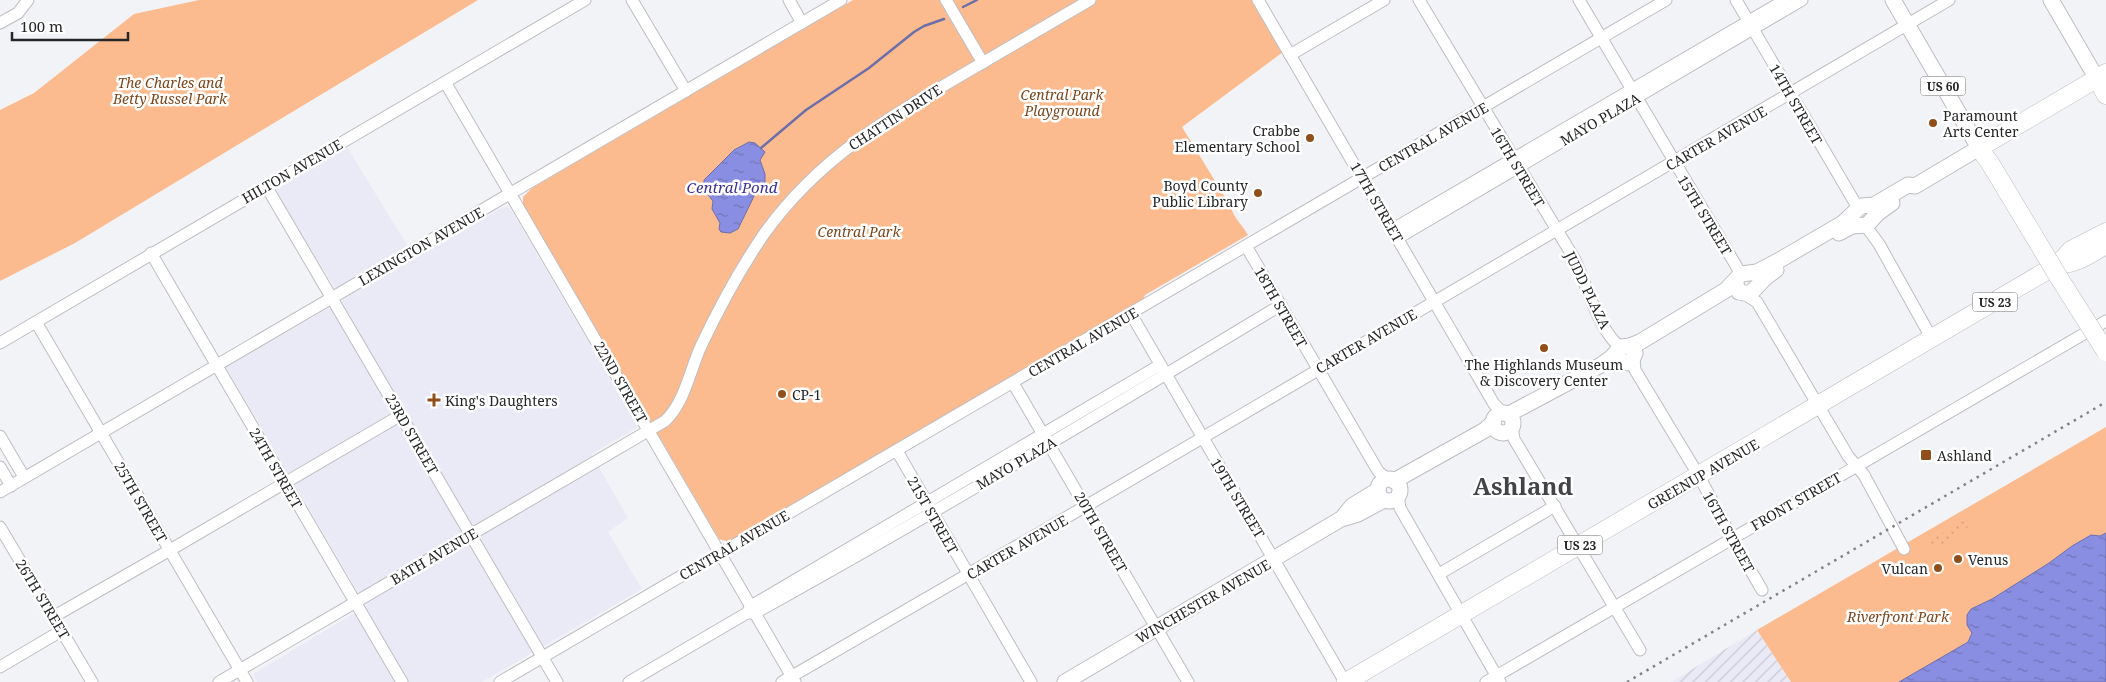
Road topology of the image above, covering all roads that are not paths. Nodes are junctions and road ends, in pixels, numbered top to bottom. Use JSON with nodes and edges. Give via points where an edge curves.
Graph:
{"nodes":[{"id":1,"x":28,"y":0,"type":"edge"},
{"id":2,"x":585,"y":0,"type":"edge"},
{"id":3,"x":632,"y":0,"type":"edge"},
{"id":4,"x":789,"y":0,"type":"edge"},
{"id":5,"x":841,"y":0,"type":"edge"},
{"id":6,"x":946,"y":0,"type":"edge"},
{"id":7,"x":1090,"y":0,"type":"edge"},
{"id":8,"x":1258,"y":0,"type":"edge"},
{"id":9,"x":1384,"y":0,"type":"edge"},
{"id":10,"x":1419,"y":0,"type":"edge"},
{"id":11,"x":1579,"y":0,"type":"edge"},
{"id":12,"x":1666,"y":0,"type":"edge"},
{"id":13,"x":1736,"y":0,"type":"edge"},
{"id":14,"x":1785,"y":0,"type":"edge"},
{"id":15,"x":1802,"y":0,"type":"edge"},
{"id":16,"x":1893,"y":0,"type":"edge"},
{"id":17,"x":1948,"y":0,"type":"edge"},
{"id":18,"x":2051,"y":0,"type":"edge"},
{"id":19,"x":802,"y":22,"type":"junction"},
{"id":20,"x":0,"y":23,"type":"edge"},
{"id":21,"x":1907,"y":24,"type":"junction"},
{"id":22,"x":1751,"y":25,"type":"junction"},
{"id":23,"x":1602,"y":38,"type":"junction"},
{"id":24,"x":1290,"y":55,"type":"junction"},
{"id":25,"x":983,"y":63,"type":"junction"},
{"id":26,"x":2102,"y":76,"type":"edge"},
{"id":27,"x":445,"y":82,"type":"junction"},
{"id":28,"x":686,"y":91,"type":"junction"},
{"id":29,"x":1634,"y":93,"type":"junction"},
{"id":30,"x":1790,"y":94,"type":"junction"},
{"id":31,"x":2106,"y":95,"type":"edge"},
{"id":32,"x":1482,"y":108,"type":"junction"},
{"id":33,"x":1980,"y":148,"type":"junction"},
{"id":34,"x":1674,"y":162,"type":"junction"},
{"id":35,"x":1515,"y":163,"type":"junction"},
{"id":36,"x":1363,"y":178,"type":"junction"},
{"id":37,"x":266,"y":186,"type":"junction"},
{"id":38,"x":511,"y":194,"type":"junction"},
{"id":39,"x":1866,"y":219,"type":"junction"},
{"id":40,"x":1557,"y":231,"type":"junction"},
{"id":41,"x":2106,"y":232,"type":"edge"},
{"id":42,"x":1395,"y":234,"type":"junction"},
{"id":43,"x":2106,"y":245,"type":"edge"},
{"id":44,"x":1246,"y":246,"type":"junction"},
{"id":45,"x":151,"y":253,"type":"junction"},
{"id":46,"x":2058,"y":264,"type":"junction"},
{"id":47,"x":1748,"y":287,"type":"junction"},
{"id":48,"x":332,"y":298,"type":"junction"},
{"id":49,"x":1434,"y":302,"type":"junction"},
{"id":50,"x":1281,"y":306,"type":"junction"},
{"id":51,"x":1130,"y":314,"type":"junction"},
{"id":52,"x":2106,"y":320,"type":"edge"},
{"id":53,"x":36,"y":322,"type":"junction"},
{"id":54,"x":1932,"y":339,"type":"junction"},
{"id":55,"x":0,"y":343,"type":"edge"},
{"id":56,"x":2106,"y":352,"type":"edge"},
{"id":57,"x":1628,"y":357,"type":"junction"},
{"id":58,"x":216,"y":364,"type":"junction"},
{"id":59,"x":1318,"y":369,"type":"junction"},
{"id":60,"x":1163,"y":370,"type":"junction"},
{"id":61,"x":1013,"y":383,"type":"junction"},
{"id":62,"x":1819,"y":406,"type":"junction"},
{"id":63,"x":401,"y":415,"type":"junction"},
{"id":64,"x":1504,"y":423,"type":"junction"},
{"id":65,"x":649,"y":430,"type":"junction"},
{"id":66,"x":101,"y":433,"type":"junction"},
{"id":67,"x":0,"y":436,"type":"edge"},
{"id":68,"x":1046,"y":438,"type":"junction"},
{"id":69,"x":1202,"y":438,"type":"junction"},
{"id":70,"x":3,"y":449,"type":"edge"},
{"id":71,"x":896,"y":451,"type":"junction"},
{"id":72,"x":1858,"y":466,"type":"junction"},
{"id":73,"x":0,"y":467,"type":"edge"},
{"id":74,"x":1699,"y":476,"type":"junction"},
{"id":75,"x":24,"y":477,"type":"junction"},
{"id":76,"x":285,"y":483,"type":"junction"},
{"id":77,"x":11,"y":486,"type":"junction"},
{"id":78,"x":1389,"y":490,"type":"junction"},
{"id":79,"x":0,"y":492,"type":"edge"},
{"id":80,"x":926,"y":501,"type":"junction"},
{"id":81,"x":1086,"y":506,"type":"junction"},
{"id":82,"x":1555,"y":506,"type":"junction"},
{"id":83,"x":932,"y":512,"type":"junction"},
{"id":84,"x":0,"y":527,"type":"edge"},
{"id":85,"x":471,"y":535,"type":"junction"},
{"id":86,"x":1732,"y":538,"type":"junction"},
{"id":87,"x":1578,"y":546,"type":"junction"},
{"id":88,"x":1904,"y":549,"type":"dead end"},
{"id":89,"x":170,"y":550,"type":"junction"},
{"id":90,"x":721,"y":553,"type":"junction"},
{"id":91,"x":1274,"y":560,"type":"junction"},
{"id":92,"x":1439,"y":574,"type":"junction"},
{"id":93,"x":968,"y":575,"type":"junction"},
{"id":94,"x":1762,"y":590,"type":"dead end"},
{"id":95,"x":355,"y":602,"type":"junction"},
{"id":96,"x":1614,"y":608,"type":"junction"},
{"id":97,"x":751,"y":611,"type":"junction"},
{"id":98,"x":1462,"y":614,"type":"junction"},
{"id":99,"x":53,"y":616,"type":"junction"},
{"id":100,"x":1157,"y":628,"type":"junction"},
{"id":101,"x":62,"y":631,"type":"junction"},
{"id":102,"x":1640,"y":650,"type":"dead end"},
{"id":103,"x":543,"y":657,"type":"junction"},
{"id":104,"x":0,"y":667,"type":"edge"},
{"id":105,"x":240,"y":670,"type":"junction"},
{"id":106,"x":790,"y":680,"type":"edge"},
{"id":107,"x":1495,"y":680,"type":"edge"},
{"id":108,"x":92,"y":682,"type":"edge"},
{"id":109,"x":219,"y":682,"type":"edge"},
{"id":110,"x":247,"y":682,"type":"edge"},
{"id":111,"x":402,"y":682,"type":"edge"},
{"id":112,"x":500,"y":682,"type":"edge"},
{"id":113,"x":557,"y":682,"type":"edge"},
{"id":114,"x":629,"y":682,"type":"edge"},
{"id":115,"x":1031,"y":682,"type":"edge"},
{"id":116,"x":1064,"y":682,"type":"edge"},
{"id":117,"x":1188,"y":682,"type":"edge"},
{"id":118,"x":1346,"y":682,"type":"edge"}],
"edges":[{"from":1,"to":20,"type":"street","via":[[18,13]]},
{"from":2,"to":27,"type":"street","name":"HILTON AVENUE"},
{"from":3,"to":28,"type":"street"},
{"from":4,"to":19,"type":"street"},
{"from":5,"to":19,"type":"street","name":"LEXINGTON AVENUE"},
{"from":6,"to":25,"type":"street"},
{"from":7,"to":25,"type":"street","name":"CHATTIN DRIVE"},
{"from":8,"to":24,"type":"street","name":"17TH STREET"},
{"from":9,"to":24,"type":"street"},
{"from":10,"to":32,"type":"street","name":"16TH STREET"},
{"from":11,"to":23,"type":"street","name":"15TH STREET"},
{"from":12,"to":23,"type":"street","name":"CENTRAL AVENUE"},
{"from":13,"to":22,"type":"street","name":"14TH STREET"},
{"from":14,"to":22,"type":"street","name":"MAYO PLAZA"},
{"from":15,"to":22,"type":"street","name":"MAYO PLAZA"},
{"from":16,"to":21,"type":"main road","number":"US 60"},
{"from":17,"to":21,"type":"street","name":"CARTER AVENUE"},
{"from":18,"to":26,"type":"main road"},
{"from":19,"to":28,"type":"street","name":"LEXINGTON AVENUE"},
{"from":21,"to":30,"type":"street","name":"CARTER AVENUE"},
{"from":21,"to":33,"type":"main road","number":"US 60"},
{"from":22,"to":29,"type":"street","name":"MAYO PLAZA"},
{"from":22,"to":30,"type":"street","name":"14TH STREET"},
{"from":23,"to":29,"type":"street","name":"15TH STREET"},
{"from":23,"to":32,"type":"street","name":"CENTRAL AVENUE"},
{"from":24,"to":36,"type":"street","name":"17TH STREET"},
{"from":25,"to":65,"type":"street","name":"CHATTIN DRIVE","via":[[870,130],[834,158],[796,195],[742,269],[704,340],[674,412]]},
{"from":26,"to":31,"type":"highway"},
{"from":26,"to":33,"type":"highway","name":"WINCHESTER AVENUE"},
{"from":27,"to":37,"type":"street","name":"HILTON AVENUE"},
{"from":27,"to":38,"type":"street","name":"22ND STREET"},
{"from":28,"to":38,"type":"street","name":"LEXINGTON AVENUE"},
{"from":29,"to":34,"type":"street","name":"15TH STREET"},
{"from":29,"to":35,"type":"street","name":"MAYO PLAZA"},
{"from":30,"to":34,"type":"street","name":"CARTER AVENUE"},
{"from":30,"to":39,"type":"street","name":"14TH STREET"},
{"from":32,"to":35,"type":"street","name":"16TH STREET"},
{"from":32,"to":36,"type":"street","name":"CENTRAL AVENUE"},
{"from":33,"to":39,"type":"main road","name":"WINCHESTER AVENUE","via":[[1874,205]]},
{"from":33,"to":56,"type":"highway","bridge":true},
{"from":34,"to":40,"type":"street","name":"CARTER AVENUE"},
{"from":34,"to":47,"type":"street","name":"15TH STREET"},
{"from":35,"to":40,"type":"street","name":"16TH STREET"},
{"from":35,"to":42,"type":"street","name":"MAYO PLAZA"},
{"from":36,"to":42,"type":"street","name":"17TH STREET"},
{"from":36,"to":44,"type":"street","name":"CENTRAL AVENUE"},
{"from":37,"to":45,"type":"street","name":"HILTON AVENUE"},
{"from":37,"to":48,"type":"street","name":"23RD STREET"},
{"from":38,"to":48,"type":"street","name":"LEXINGTON AVENUE"},
{"from":38,"to":65,"type":"street","name":"22ND STREET"},
{"from":39,"to":47,"type":"main road","name":"WINCHESTER AVENUE"},
{"from":39,"to":54,"type":"street","name":"14TH STREET"},
{"from":40,"to":49,"type":"street","name":"CARTER AVENUE"},
{"from":40,"to":57,"type":"street","name":"JUDD PLAZA","via":[[1575,260],[1585,288],[1613,340]]},
{"from":41,"to":46,"type":"highway","name":"GREENUP AVENUE","number":"US 23","via":[[2071,250]]},
{"from":42,"to":49,"type":"street","name":"17TH STREET"},
{"from":43,"to":46,"type":"highway","name":"GREENUP AVENUE","number":"US 23","via":[[2078,261]]},
{"from":44,"to":50,"type":"street","name":"18TH STREET"},
{"from":44,"to":51,"type":"street","name":"CENTRAL AVENUE"},
{"from":45,"to":53,"type":"street","name":"HILTON AVENUE"},
{"from":45,"to":58,"type":"street","name":"24TH STREET"},
{"from":46,"to":54,"type":"highway","name":"GREENUP AVENUE","number":"US 23"},
{"from":47,"to":57,"type":"main road","name":"WINCHESTER AVENUE","via":[[1708,301]]},
{"from":47,"to":62,"type":"street","name":"15TH STREET"},
{"from":48,"to":58,"type":"street","name":"LEXINGTON AVENUE"},
{"from":48,"to":63,"type":"street","name":"23RD STREET"},
{"from":49,"to":59,"type":"street","name":"CARTER AVENUE"},
{"from":49,"to":64,"type":"street","name":"17TH STREET"},
{"from":50,"to":59,"type":"street","name":"18TH STREET"},
{"from":50,"to":60,"type":"street","name":"MAYO PLAZA"},
{"from":51,"to":60,"type":"street","name":"19TH STREET"},
{"from":51,"to":61,"type":"street","name":"CENTRAL AVENUE"},
{"from":52,"to":72,"type":"street","name":"FRONT STREET"},
{"from":53,"to":55,"type":"street","name":"HILTON AVENUE"},
{"from":53,"to":66,"type":"street","name":"25TH STREET"},
{"from":54,"to":62,"type":"highway","name":"GREENUP AVENUE","number":"US 23"},
{"from":57,"to":64,"type":"main road","name":"WINCHESTER AVENUE","via":[[1601,365]]},
{"from":57,"to":74,"type":"street","name":"16TH STREET"},
{"from":58,"to":66,"type":"street","name":"LEXINGTON AVENUE"},
{"from":58,"to":76,"type":"street","name":"24TH STREET"},
{"from":59,"to":69,"type":"street","name":"CARTER AVENUE"},
{"from":59,"to":78,"type":"street","name":"18TH STREET"},
{"from":60,"to":68,"type":"street","name":"MAYO PLAZA"},
{"from":60,"to":69,"type":"street","name":"19TH STREET"},
{"from":61,"to":68,"type":"street","name":"20TH STREET"},
{"from":61,"to":71,"type":"street","name":"CENTRAL AVENUE"},
{"from":62,"to":72,"type":"street","name":"15TH STREET","via":[[1848,456]]},
{"from":62,"to":74,"type":"highway","name":"GREENUP AVENUE","number":"US 23"},
{"from":63,"to":76,"type":"street"},
{"from":63,"to":85,"type":"street","name":"23RD STREET"},
{"from":64,"to":78,"type":"main road","name":"WINCHESTER AVENUE","via":[[1481,432]]},
{"from":64,"to":82,"type":"street","name":"17TH STREET"},
{"from":65,"to":85,"type":"street","name":"BATH AVENUE"},
{"from":65,"to":90,"type":"street","name":"22ND STREET"},
{"from":66,"to":75,"type":"street","name":"LEXINGTON AVENUE"},
{"from":66,"to":89,"type":"street","name":"25TH STREET"},
{"from":67,"to":70,"type":"street"},
{"from":68,"to":80,"type":"street","name":"MAYO PLAZA"},
{"from":68,"to":81,"type":"street","name":"20TH STREET"},
{"from":68,"to":83,"type":"street","name":"MAYO PLAZA"},
{"from":69,"to":81,"type":"street","name":"CARTER AVENUE"},
{"from":69,"to":91,"type":"street","name":"19TH STREET"},
{"from":70,"to":75,"type":"street"},
{"from":71,"to":80,"type":"street","name":"21ST STREET"},
{"from":71,"to":90,"type":"street","name":"CENTRAL AVENUE"},
{"from":72,"to":86,"type":"street","name":"FRONT STREET"},
{"from":72,"to":88,"type":"street","name":"15TH STREET"},
{"from":73,"to":77,"type":"street"},
{"from":74,"to":86,"type":"street","name":"16TH STREET"},
{"from":74,"to":87,"type":"highway","name":"GREENUP AVENUE","number":"US 23"},
{"from":75,"to":77,"type":"street","name":"LEXINGTON AVENUE"},
{"from":76,"to":89,"type":"street"},
{"from":76,"to":95,"type":"street","name":"24TH STREET"},
{"from":77,"to":79,"type":"street","name":"LEXINGTON AVENUE"},
{"from":78,"to":91,"type":"main road","name":"WINCHESTER AVENUE","via":[[1358,514],[1341,519]]},
{"from":78,"to":92,"type":"street","name":"18TH STREET"},
{"from":80,"to":83,"type":"street","name":"21ST STREET"},
{"from":80,"to":97,"type":"street","name":"MAYO PLAZA"},
{"from":81,"to":93,"type":"street","name":"CARTER AVENUE"},
{"from":81,"to":100,"type":"street","name":"20TH STREET"},
{"from":82,"to":87,"type":"street","name":"17TH STREET"},
{"from":82,"to":92,"type":"street"},
{"from":83,"to":93,"type":"street","name":"21ST STREET"},
{"from":83,"to":97,"type":"street","name":"MAYO PLAZA"},
{"from":84,"to":99,"type":"street","name":"26TH STREET"},
{"from":85,"to":95,"type":"street","name":"BATH AVENUE"},
{"from":85,"to":103,"type":"street","name":"23RD STREET"},
{"from":86,"to":94,"type":"street","name":"16TH STREET"},
{"from":86,"to":96,"type":"street","name":"FRONT STREET"},
{"from":87,"to":96,"type":"street","name":"17TH STREET"},
{"from":87,"to":98,"type":"highway","name":"GREENUP AVENUE","number":"US 23"},
{"from":89,"to":99,"type":"street"},
{"from":89,"to":105,"type":"street","name":"25TH STREET"},
{"from":90,"to":97,"type":"street","name":"22ND STREET"},
{"from":90,"to":103,"type":"street","name":"CENTRAL AVENUE"},
{"from":91,"to":100,"type":"main road","name":"WINCHESTER AVENUE"},
{"from":91,"to":118,"type":"street","name":"19TH STREET"},
{"from":92,"to":98,"type":"street","name":"18TH STREET"},
{"from":93,"to":106,"type":"street","name":"CARTER AVENUE"},
{"from":93,"to":115,"type":"street","name":"21ST STREET"},
{"from":95,"to":105,"type":"street","name":"BATH AVENUE"},
{"from":95,"to":111,"type":"street","name":"24TH STREET"},
{"from":96,"to":102,"type":"street","name":"17TH STREET"},
{"from":96,"to":107,"type":"street","name":"FRONT STREET"},
{"from":97,"to":106,"type":"street","name":"22ND STREET"},
{"from":97,"to":114,"type":"street","name":"MAYO PLAZA"},
{"from":98,"to":107,"type":"street","name":"18TH STREET"},
{"from":98,"to":118,"type":"highway","name":"GREENUP AVENUE","number":"US 23"},
{"from":99,"to":101,"type":"street","name":"26TH STREET"},
{"from":100,"to":116,"type":"main road","name":"WINCHESTER AVENUE"},
{"from":100,"to":117,"type":"street","name":"20TH STREET"},
{"from":101,"to":104,"type":"street"},
{"from":101,"to":108,"type":"street","name":"26TH STREET"},
{"from":103,"to":112,"type":"street","name":"CENTRAL AVENUE"},
{"from":103,"to":113,"type":"street","name":"23RD STREET"},
{"from":105,"to":109,"type":"street","name":"BATH AVENUE"},
{"from":105,"to":110,"type":"street","name":"25TH STREET"}]}
